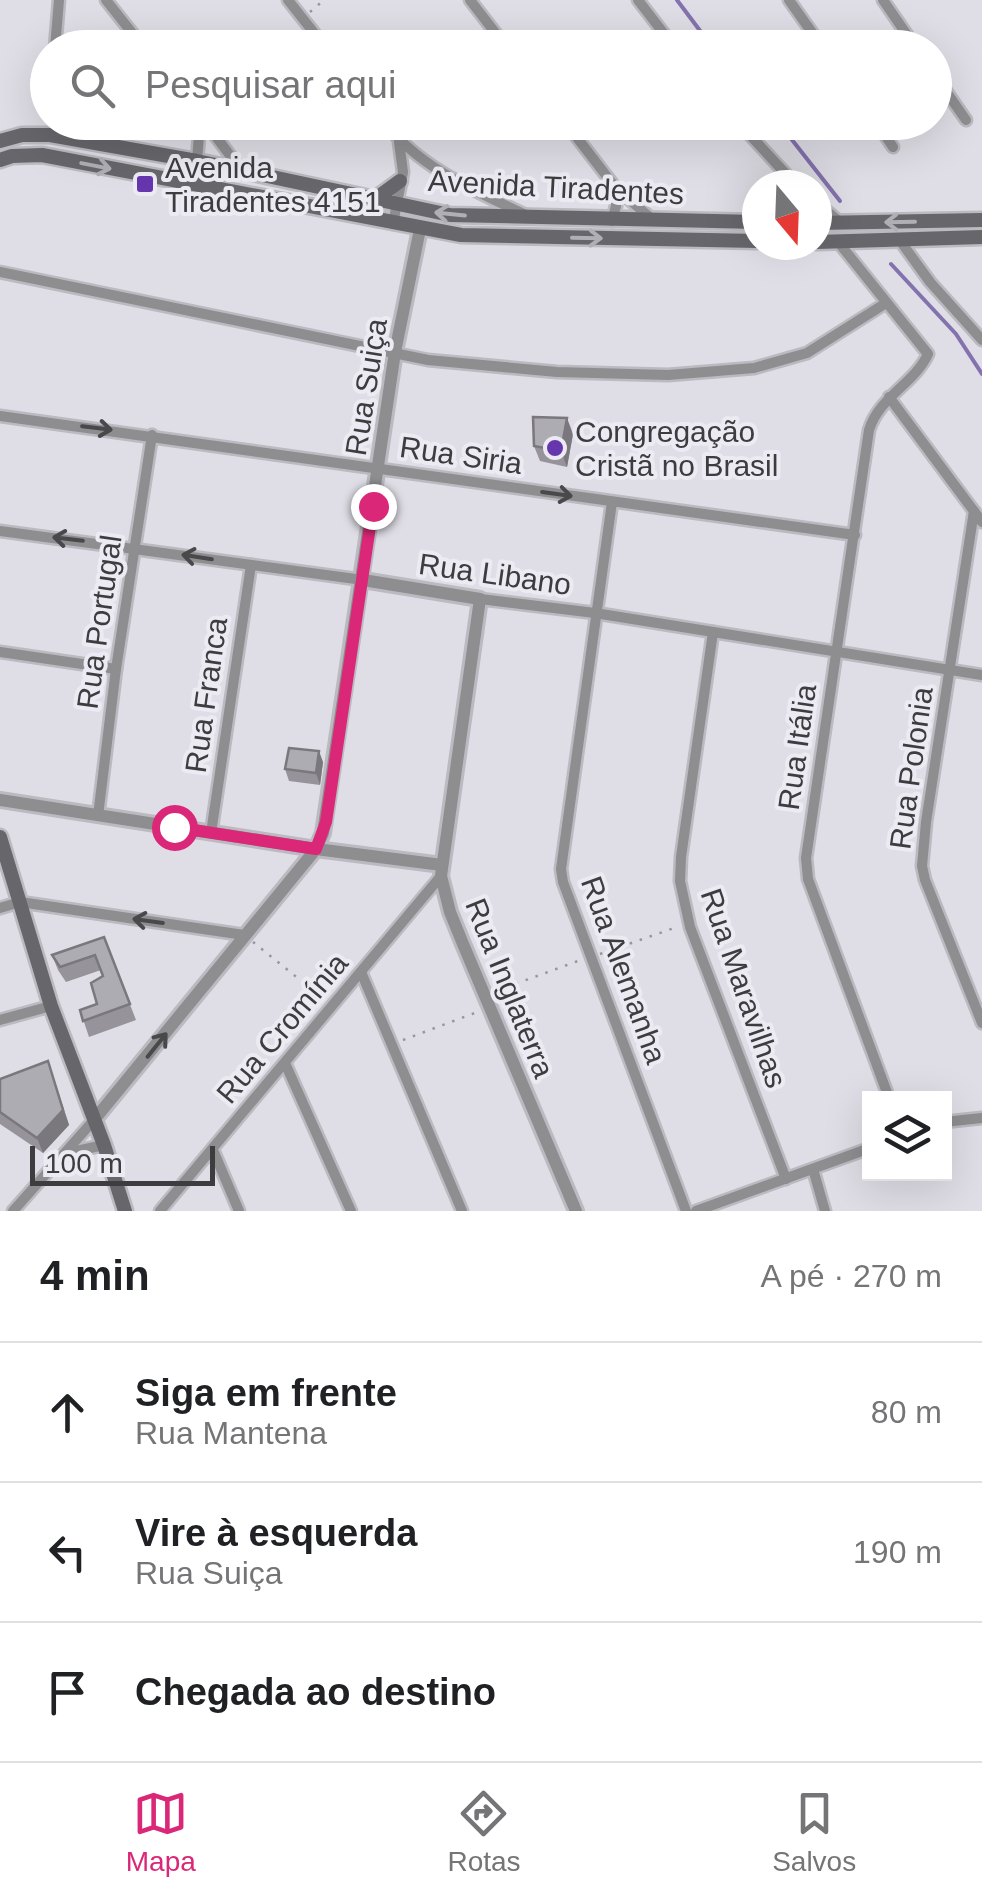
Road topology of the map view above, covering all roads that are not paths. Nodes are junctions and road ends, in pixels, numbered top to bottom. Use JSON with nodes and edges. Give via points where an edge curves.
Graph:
{"nodes":[{"id":1,"x":59,"y":0,"type":"edge"},
{"id":2,"x":106,"y":0,"type":"edge"},
{"id":3,"x":288,"y":0,"type":"edge"},
{"id":4,"x":470,"y":0,"type":"edge"},
{"id":5,"x":638,"y":0,"type":"edge"},
{"id":6,"x":789,"y":0,"type":"edge"},
{"id":7,"x":883,"y":0,"type":"edge"},
{"id":8,"x":57,"y":30,"type":"edge"},
{"id":9,"x":130,"y":30,"type":"edge"},
{"id":10,"x":312,"y":30,"type":"edge"},
{"id":11,"x":493,"y":30,"type":"edge"},
{"id":12,"x":661,"y":30,"type":"edge"},
{"id":13,"x":810,"y":30,"type":"edge"},
{"id":14,"x":904,"y":30,"type":"edge"},
{"id":15,"x":952,"y":100,"type":"edge"},
{"id":16,"x":966,"y":120,"type":"dead end"},
{"id":17,"x":30,"y":133,"type":"edge"},
{"id":18,"x":101,"y":140,"type":"edge"},
{"id":19,"x":200,"y":140,"type":"edge"},
{"id":20,"x":217,"y":140,"type":"edge"},
{"id":21,"x":579,"y":140,"type":"edge"},
{"id":22,"x":754,"y":140,"type":"edge"},
{"id":23,"x":888,"y":140,"type":"edge"},
{"id":24,"x":0,"y":141,"type":"edge"},
{"id":25,"x":399,"y":141,"type":"joint"},
{"id":26,"x":893,"y":147,"type":"dead end"},
{"id":27,"x":0,"y":160,"type":"edge"},
{"id":28,"x":197,"y":161,"type":"junction"},
{"id":29,"x":241,"y":170,"type":"junction"},
{"id":30,"x":781,"y":170,"type":"edge"},
{"id":31,"x":400,"y":181,"type":"junction"},
{"id":32,"x":616,"y":187,"type":"junction"},
{"id":33,"x":374,"y":200,"type":"junction"},
{"id":34,"x":396,"y":205,"type":"junction"},
{"id":35,"x":832,"y":215,"type":"edge"},
{"id":36,"x":532,"y":218,"type":"junction"},
{"id":37,"x":982,"y":220,"type":"edge"},
{"id":38,"x":612,"y":221,"type":"junction"},
{"id":39,"x":654,"y":222,"type":"junction"},
{"id":40,"x":742,"y":222,"type":"edge"},
{"id":41,"x":832,"y":222,"type":"edge"},
{"id":42,"x":840,"y":222,"type":"junction"},
{"id":43,"x":393,"y":224,"type":"junction"},
{"id":44,"x":420,"y":229,"type":"junction"},
{"id":45,"x":982,"y":237,"type":"edge"},
{"id":46,"x":742,"y":241,"type":"edge"},
{"id":47,"x":901,"y":242,"type":"junction"},
{"id":48,"x":832,"y":243,"type":"edge"},
{"id":49,"x":840,"y":243,"type":"junction"},
{"id":50,"x":0,"y":272,"type":"edge"},
{"id":51,"x":886,"y":303,"type":"junction"},
{"id":52,"x":982,"y":340,"type":"edge"},
{"id":53,"x":395,"y":352,"type":"junction"},
{"id":54,"x":888,"y":397,"type":"junction"},
{"id":55,"x":0,"y":416,"type":"edge"},
{"id":56,"x":152,"y":436,"type":"junction"},
{"id":57,"x":378,"y":469,"type":"junction"},
{"id":58,"x":612,"y":502,"type":"junction"},
{"id":59,"x":974,"y":511,"type":"junction"},
{"id":60,"x":982,"y":522,"type":"edge"},
{"id":61,"x":0,"y":530,"type":"edge"},
{"id":62,"x":855,"y":535,"type":"junction"},
{"id":63,"x":135,"y":548,"type":"junction"},
{"id":64,"x":251,"y":565,"type":"junction"},
{"id":65,"x":363,"y":580,"type":"junction"},
{"id":66,"x":480,"y":599,"type":"junction"},
{"id":67,"x":595,"y":613,"type":"junction"},
{"id":68,"x":713,"y":632,"type":"junction"},
{"id":69,"x":0,"y":652,"type":"edge"},
{"id":70,"x":836,"y":652,"type":"junction"},
{"id":71,"x":116,"y":669,"type":"junction"},
{"id":72,"x":950,"y":670,"type":"junction"},
{"id":73,"x":982,"y":675,"type":"edge"},
{"id":74,"x":0,"y":800,"type":"edge"},
{"id":75,"x":98,"y":816,"type":"junction"},
{"id":76,"x":211,"y":832,"type":"junction"},
{"id":77,"x":0,"y":837,"type":"edge"},
{"id":78,"x":316,"y":849,"type":"junction"},
{"id":79,"x":442,"y":870,"type":"junction"},
{"id":80,"x":20,"y":902,"type":"junction"},
{"id":81,"x":0,"y":908,"type":"edge"},
{"id":82,"x":244,"y":935,"type":"junction"},
{"id":83,"x":361,"y":972,"type":"junction"},
{"id":84,"x":51,"y":1006,"type":"junction"},
{"id":85,"x":0,"y":1020,"type":"edge"},
{"id":86,"x":982,"y":1023,"type":"edge"},
{"id":87,"x":284,"y":1063,"type":"junction"},
{"id":88,"x":886,"y":1091,"type":"edge"},
{"id":89,"x":982,"y":1118,"type":"edge"},
{"id":90,"x":94,"y":1120,"type":"junction"},
{"id":91,"x":952,"y":1121,"type":"edge"},
{"id":92,"x":104,"y":1145,"type":"junction"},
{"id":93,"x":213,"y":1150,"type":"junction"},
{"id":94,"x":862,"y":1151,"type":"edge"},
{"id":95,"x":66,"y":1153,"type":"junction"},
{"id":96,"x":812,"y":1169,"type":"junction"},
{"id":97,"x":786,"y":1178,"type":"junction"},
{"id":98,"x":13,"y":1211,"type":"edge"},
{"id":99,"x":124,"y":1211,"type":"edge"},
{"id":100,"x":160,"y":1211,"type":"edge"},
{"id":101,"x":238,"y":1211,"type":"edge"},
{"id":102,"x":351,"y":1211,"type":"edge"},
{"id":103,"x":462,"y":1211,"type":"edge"},
{"id":104,"x":576,"y":1211,"type":"edge"},
{"id":105,"x":686,"y":1211,"type":"edge"},
{"id":106,"x":696,"y":1211,"type":"edge"},
{"id":107,"x":826,"y":1211,"type":"edge"}],
"edges":[{"from":1,"to":8,"type":"street"},
{"from":2,"to":9,"type":"street"},
{"from":3,"to":10,"type":"street"},
{"from":4,"to":11,"type":"street"},
{"from":5,"to":12,"type":"street"},
{"from":6,"to":13,"type":"street"},
{"from":7,"to":14,"type":"street"},
{"from":15,"to":16,"type":"street"},
{"from":17,"to":24,"type":"main road","name":"Avenida Tiradentes"},
{"from":18,"to":28,"type":"main road","name":"Avenida Tiradentes"},
{"from":19,"to":28,"type":"street"},
{"from":20,"to":29,"type":"street"},
{"from":21,"to":32,"type":"street"},
{"from":22,"to":30,"type":"street"},
{"from":23,"to":26,"type":"street"},
{"from":25,"to":31,"type":"street"},
{"from":25,"to":36,"type":"street","via":[[455,180]]},
{"from":27,"to":43,"type":"main road","name":"Avenida Tiradentes","one_way":true,"via":[[42,156]]},
{"from":28,"to":29,"type":"main road","name":"Avenida Tiradentes"},
{"from":29,"to":33,"type":"main road","name":"Avenida Tiradentes"},
{"from":31,"to":33,"type":"main road"},
{"from":31,"to":34,"type":"street"},
{"from":32,"to":38,"type":"street"},
{"from":32,"to":39,"type":"street"},
{"from":33,"to":34,"type":"main road","name":"Avenida Tiradentes"},
{"from":36,"to":34,"type":"main road","name":"Avenida Tiradentes","one_way":true},
{"from":34,"to":43,"type":"street"},
{"from":35,"to":42,"type":"street"},
{"from":36,"to":38,"type":"main road","name":"Avenida Tiradentes"},
{"from":37,"to":42,"type":"main road","one_way":true},
{"from":38,"to":39,"type":"main road","name":"Avenida Tiradentes"},
{"from":39,"to":40,"type":"main road","name":"Avenida Tiradentes"},
{"from":41,"to":42,"type":"main road"},
{"from":43,"to":44,"type":"main road","name":"Avenida Tiradentes"},
{"from":44,"to":46,"type":"main road","name":"Avenida Tiradentes","one_way":true},
{"from":44,"to":53,"type":"street","name":"Rua Suiça"},
{"from":45,"to":47,"type":"main road"},
{"from":47,"to":49,"type":"main road"},
{"from":47,"to":52,"type":"street"},
{"from":48,"to":49,"type":"main road"},
{"from":49,"to":51,"type":"street"},
{"from":50,"to":53,"type":"street"},
{"from":51,"to":53,"type":"street","via":[[807,354],[724,372],[557,372]]},
{"from":51,"to":54,"type":"street","name":"Rua Itália","via":[[928,354]]},
{"from":53,"to":57,"type":"street","name":"Rua Suiça"},
{"from":54,"to":59,"type":"street"},
{"from":54,"to":62,"type":"street","name":"Rua Itália","via":[[869,430]]},
{"from":55,"to":56,"type":"street","name":"Rua Siria","one_way":true},
{"from":56,"to":57,"type":"street","name":"Rua Siria"},
{"from":56,"to":63,"type":"street","name":"Rua Portugal"},
{"from":57,"to":58,"type":"street","name":"Rua Siria","one_way":true},
{"from":57,"to":65,"type":"street","name":"Rua Suiça"},
{"from":58,"to":62,"type":"street","name":"Rua Siria"},
{"from":58,"to":67,"type":"street","name":"Rua Alemanha"},
{"from":59,"to":60,"type":"street"},
{"from":59,"to":72,"type":"street","name":"Rua Polonia"},
{"from":63,"to":61,"type":"street","name":"Rua Libano","one_way":true},
{"from":62,"to":70,"type":"street","name":"Rua Itália"},
{"from":64,"to":63,"type":"street","name":"Rua Libano","one_way":true},
{"from":63,"to":71,"type":"street","name":"Rua Portugal"},
{"from":64,"to":65,"type":"street","name":"Rua Libano"},
{"from":64,"to":76,"type":"street","name":"Rua Franca"},
{"from":65,"to":66,"type":"street","name":"Rua Libano"},
{"from":65,"to":78,"type":"street","name":"Rua Suiça","via":[[326,822]]},
{"from":66,"to":67,"type":"street","name":"Rua Libano"},
{"from":66,"to":79,"type":"street","name":"Rua Inglaterra"},
{"from":67,"to":68,"type":"street","name":"Rua Libano"},
{"from":67,"to":105,"type":"street","name":"Rua Alemanha","via":[[561,856],[563,882]]},
{"from":68,"to":70,"type":"street","name":"Rua Libano"},
{"from":68,"to":97,"type":"street","name":"Rua Maravilhas","via":[[680,881],[689,923]]},
{"from":69,"to":71,"type":"street"},
{"from":70,"to":72,"type":"street","name":"Rua Libano"},
{"from":70,"to":88,"type":"street","name":"Rua Itália","via":[[806,869]]},
{"from":71,"to":75,"type":"street","name":"Rua Portugal"},
{"from":72,"to":73,"type":"street","name":"Rua Libano"},
{"from":72,"to":86,"type":"street","name":"Rua Polonia","via":[[922,866]]},
{"from":74,"to":75,"type":"street"},
{"from":75,"to":76,"type":"street"},
{"from":76,"to":78,"type":"street"},
{"from":77,"to":80,"type":"main road"},
{"from":78,"to":79,"type":"street"},
{"from":78,"to":82,"type":"street"},
{"from":79,"to":83,"type":"street","name":"Rua Cromínia"},
{"from":79,"to":104,"type":"street","name":"Rua Inglaterra","via":[[450,912]]},
{"from":80,"to":81,"type":"street"},
{"from":82,"to":80,"type":"street","one_way":true},
{"from":80,"to":84,"type":"main road"},
{"from":90,"to":82,"type":"street","one_way":true},
{"from":83,"to":87,"type":"street","name":"Rua Cromínia"},
{"from":83,"to":103,"type":"street"},
{"from":84,"to":85,"type":"street"},
{"from":84,"to":90,"type":"main road"},
{"from":87,"to":93,"type":"street","name":"Rua Cromínia"},
{"from":87,"to":102,"type":"street"},
{"from":89,"to":91,"type":"street"},
{"from":90,"to":92,"type":"main road"},
{"from":90,"to":95,"type":"street"},
{"from":92,"to":95,"type":"street"},
{"from":92,"to":99,"type":"main road"},
{"from":93,"to":100,"type":"street","name":"Rua Cromínia"},
{"from":93,"to":101,"type":"street"},
{"from":94,"to":96,"type":"street"},
{"from":95,"to":98,"type":"street"},
{"from":96,"to":97,"type":"street"},
{"from":96,"to":107,"type":"street"},
{"from":97,"to":106,"type":"street"}]}
